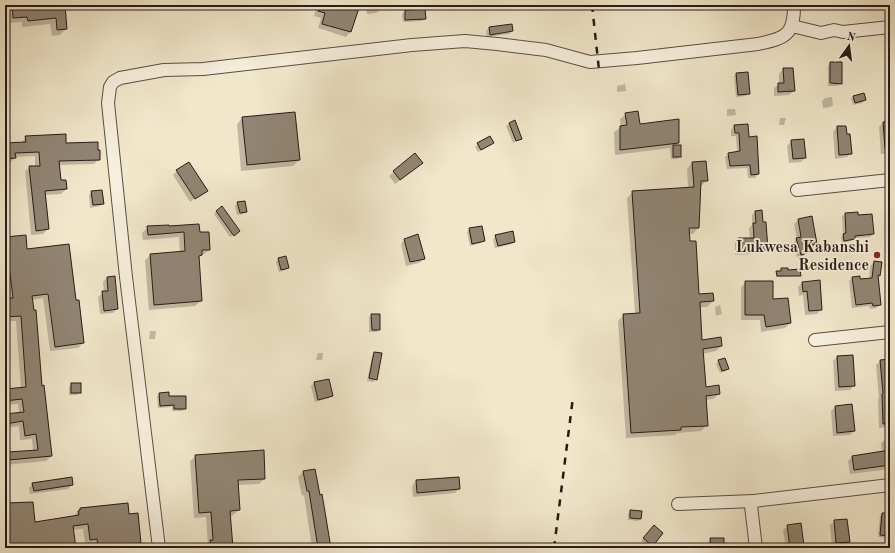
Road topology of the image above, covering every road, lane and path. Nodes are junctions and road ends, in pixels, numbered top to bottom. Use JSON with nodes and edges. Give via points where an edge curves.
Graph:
{"nodes":[{"id":1,"x":794,"y":5,"type":"edge"},
{"id":2,"x":792,"y":26,"type":"junction"},
{"id":3,"x":890,"y":27,"type":"edge"},
{"id":4,"x":890,"y":180,"type":"edge"},
{"id":5,"x":797,"y":190,"type":"dead end"},
{"id":6,"x":890,"y":332,"type":"edge"},
{"id":7,"x":815,"y":340,"type":"dead end"},
{"id":8,"x":890,"y":485,"type":"edge"},
{"id":9,"x":754,"y":501,"type":"junction"},
{"id":10,"x":678,"y":504,"type":"dead end"},
{"id":11,"x":160,"y":548,"type":"edge"},
{"id":12,"x":756,"y":548,"type":"edge"}],
"edges":[{"from":1,"to":2,"type":"street"},
{"from":2,"to":3,"type":"street","via":[[821,34],[834,30],[843,32]]},
{"from":2,"to":11,"type":"street","via":[[786,35],[775,41],[598,62],[574,59],[546,50],[464,41],[203,69],[164,70],[120,78],[113,82],[108,103],[120,223]]},
{"from":4,"to":5,"type":"street"},
{"from":6,"to":7,"type":"street"},
{"from":8,"to":9,"type":"street"},
{"from":9,"to":10,"type":"street"},
{"from":9,"to":12,"type":"street","via":[[751,506]]}]}
